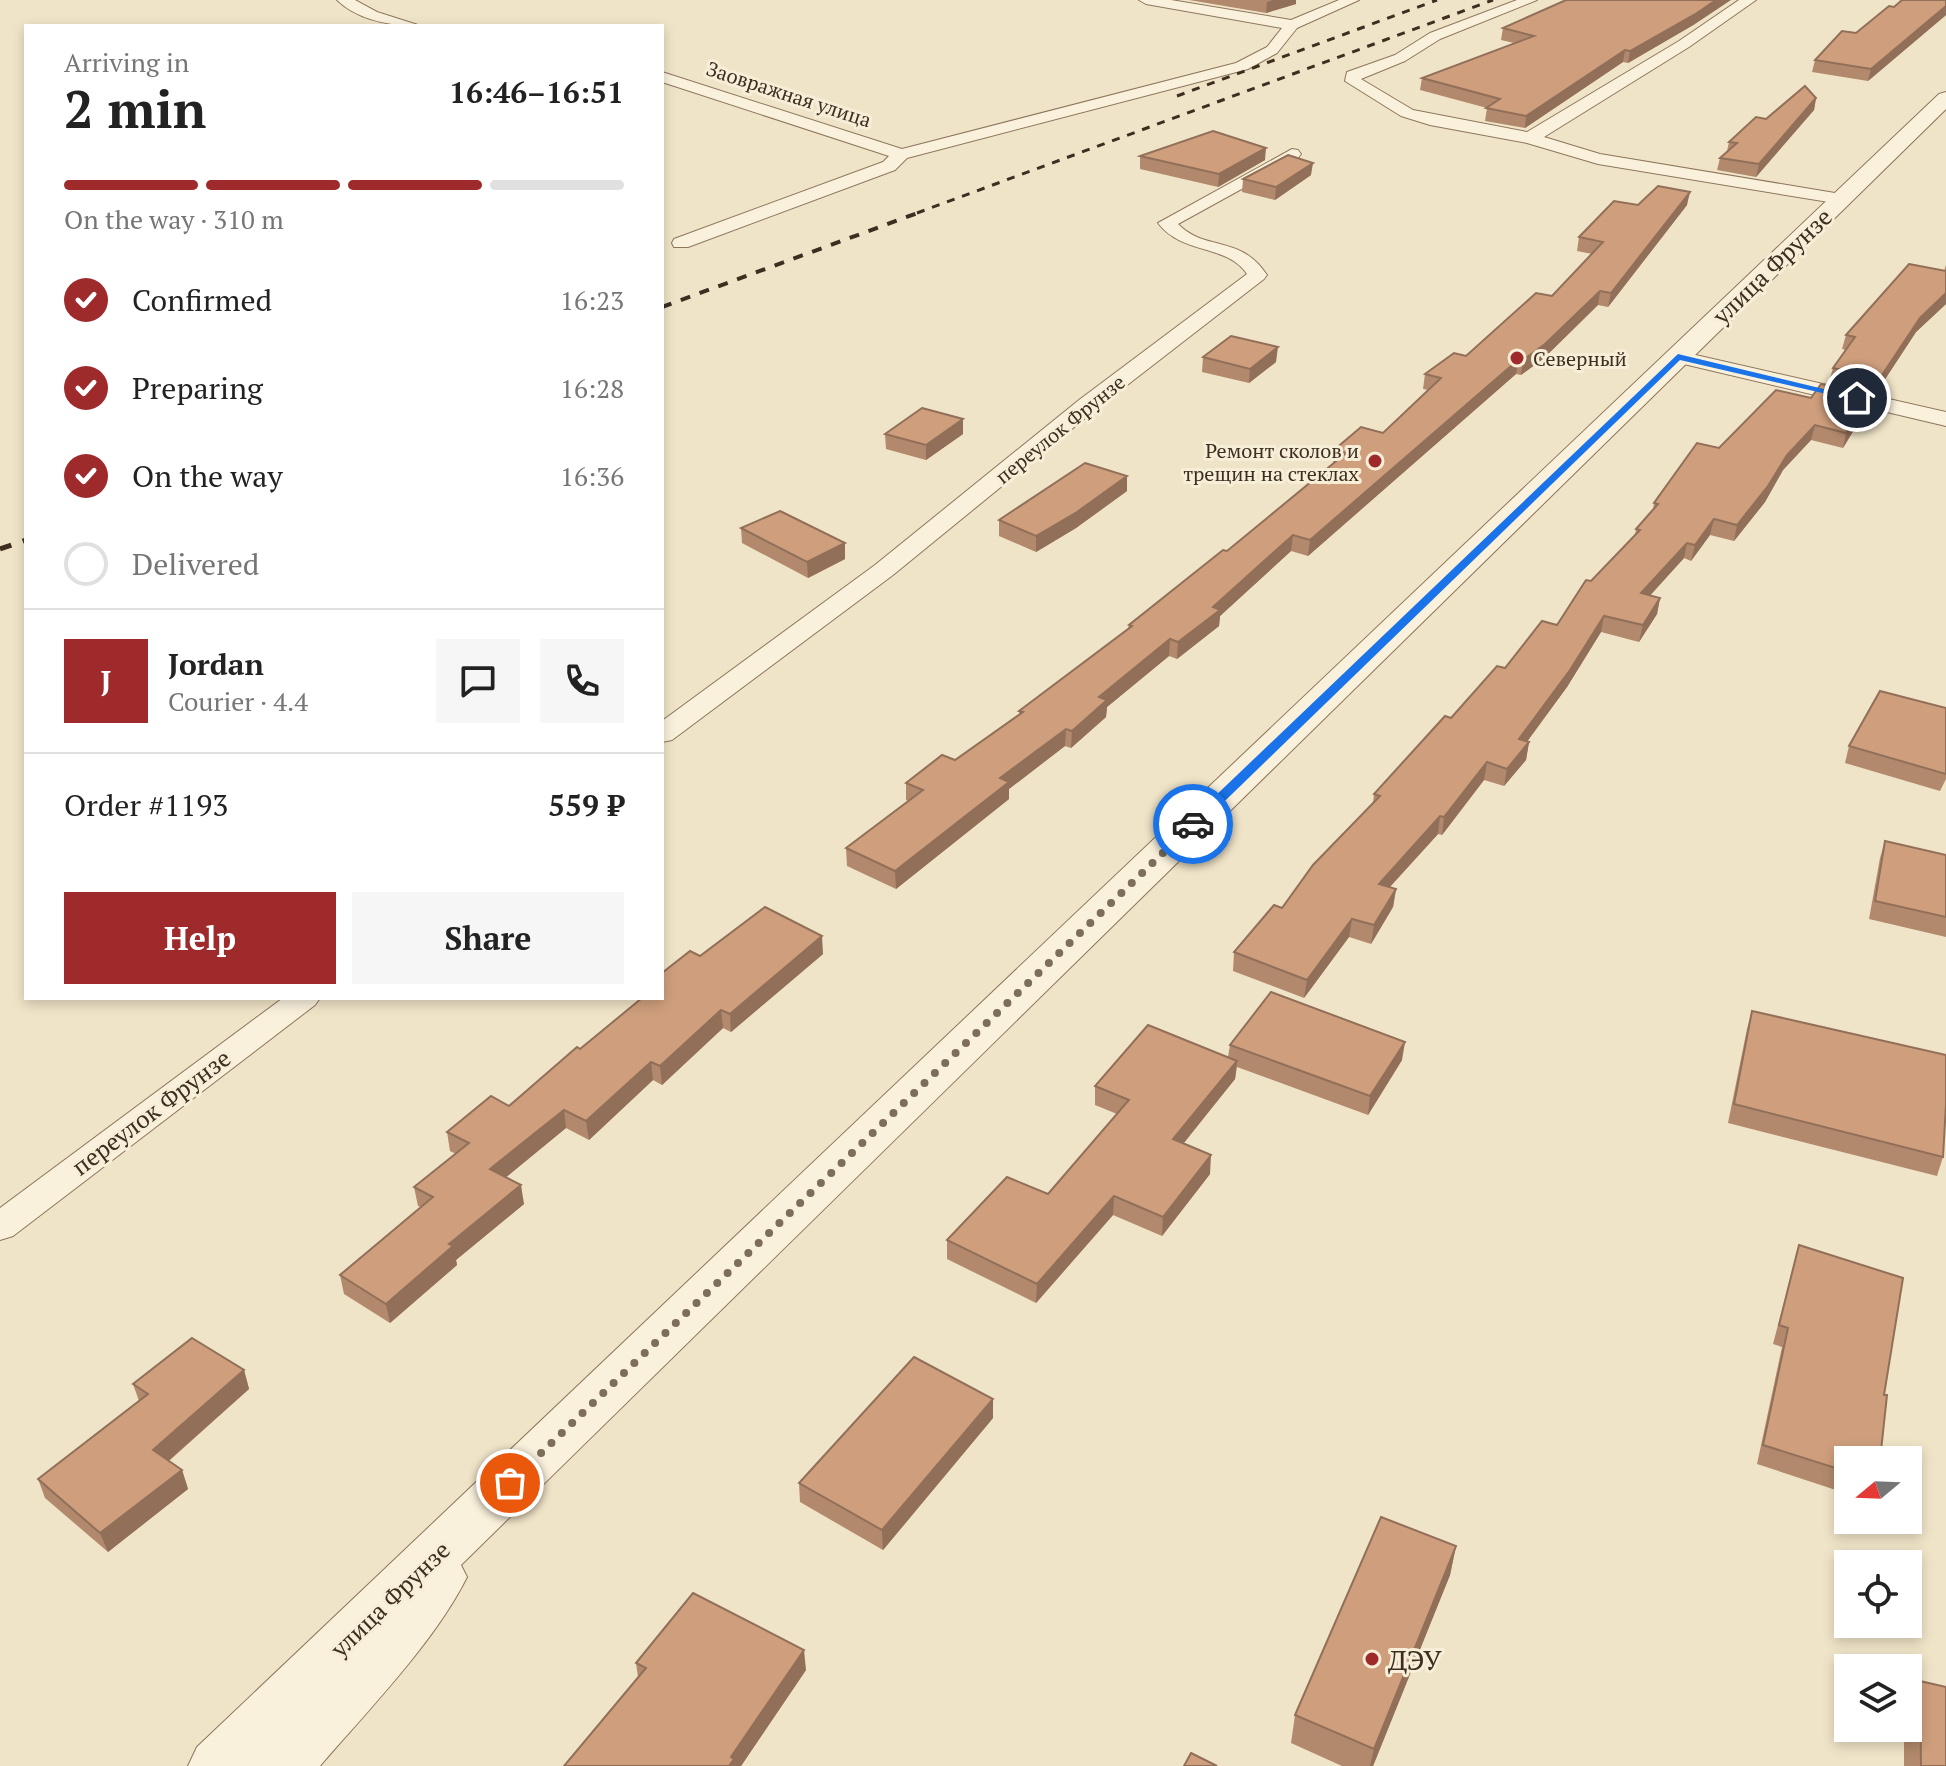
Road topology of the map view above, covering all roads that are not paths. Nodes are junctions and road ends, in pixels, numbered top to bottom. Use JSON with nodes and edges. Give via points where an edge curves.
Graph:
{"nodes":[{"id":1,"x":344,"y":0,"type":"edge"},
{"id":2,"x":1146,"y":0,"type":"edge"},
{"id":3,"x":1352,"y":0,"type":"edge"},
{"id":4,"x":1530,"y":0,"type":"edge"},
{"id":5,"x":1749,"y":0,"type":"edge"},
{"id":6,"x":406,"y":24,"type":"edge"},
{"id":7,"x":1292,"y":25,"type":"junction"},
{"id":8,"x":664,"y":78,"type":"edge"},
{"id":9,"x":1946,"y":98,"type":"edge"},
{"id":10,"x":1530,"y":138,"type":"junction"},
{"id":11,"x":901,"y":154,"type":"junction"},
{"id":12,"x":1292,"y":154,"type":"edge"},
{"id":13,"x":1841,"y":199,"type":"junction"},
{"id":14,"x":681,"y":243,"type":"dead end"},
{"id":15,"x":1678,"y":357,"type":"junction"},
{"id":16,"x":1946,"y":419,"type":"edge"},
{"id":17,"x":664,"y":733,"type":"edge"},
{"id":18,"x":301,"y":1000,"type":"edge"},
{"id":19,"x":0,"y":1227,"type":"edge"},
{"id":20,"x":510,"y":1483,"type":"junction"},
{"id":21,"x":217,"y":1766,"type":"edge"},
{"id":22,"x":284,"y":1766,"type":"edge"}],
"edges":[{"from":1,"to":6,"type":"street"},
{"from":2,"to":7,"type":"street"},
{"from":3,"to":7,"type":"street"},
{"from":4,"to":10,"type":"street","via":[[1435,36],[1353,78],[1416,116]]},
{"from":5,"to":10,"type":"street"},
{"from":7,"to":11,"type":"street","via":[[1272,50],[1242,66]]},
{"from":8,"to":11,"type":"street","name":"Заовражная улица"},
{"from":9,"to":13,"type":"street","name":"улица Фрунзе"},
{"from":10,"to":13,"type":"street","via":[[1598,159]]},
{"from":11,"to":14,"type":"street","via":[[889,166]]},
{"from":12,"to":17,"type":"street","name":"переулок Фрунзе","via":[[1167,223],[1180,235],[1252,263],[1257,275],[884,570]]},
{"from":13,"to":15,"type":"street","name":"улица Фрунзе"},
{"from":15,"to":16,"type":"street"},
{"from":15,"to":20,"type":"street","name":"улица Фрунзе"},
{"from":18,"to":19,"type":"street","name":"переулок Фрунзе"},
{"from":20,"to":21,"type":"street","name":"улица Фрунзе"},
{"from":20,"to":22,"type":"street","via":[[386,1649]]}]}
